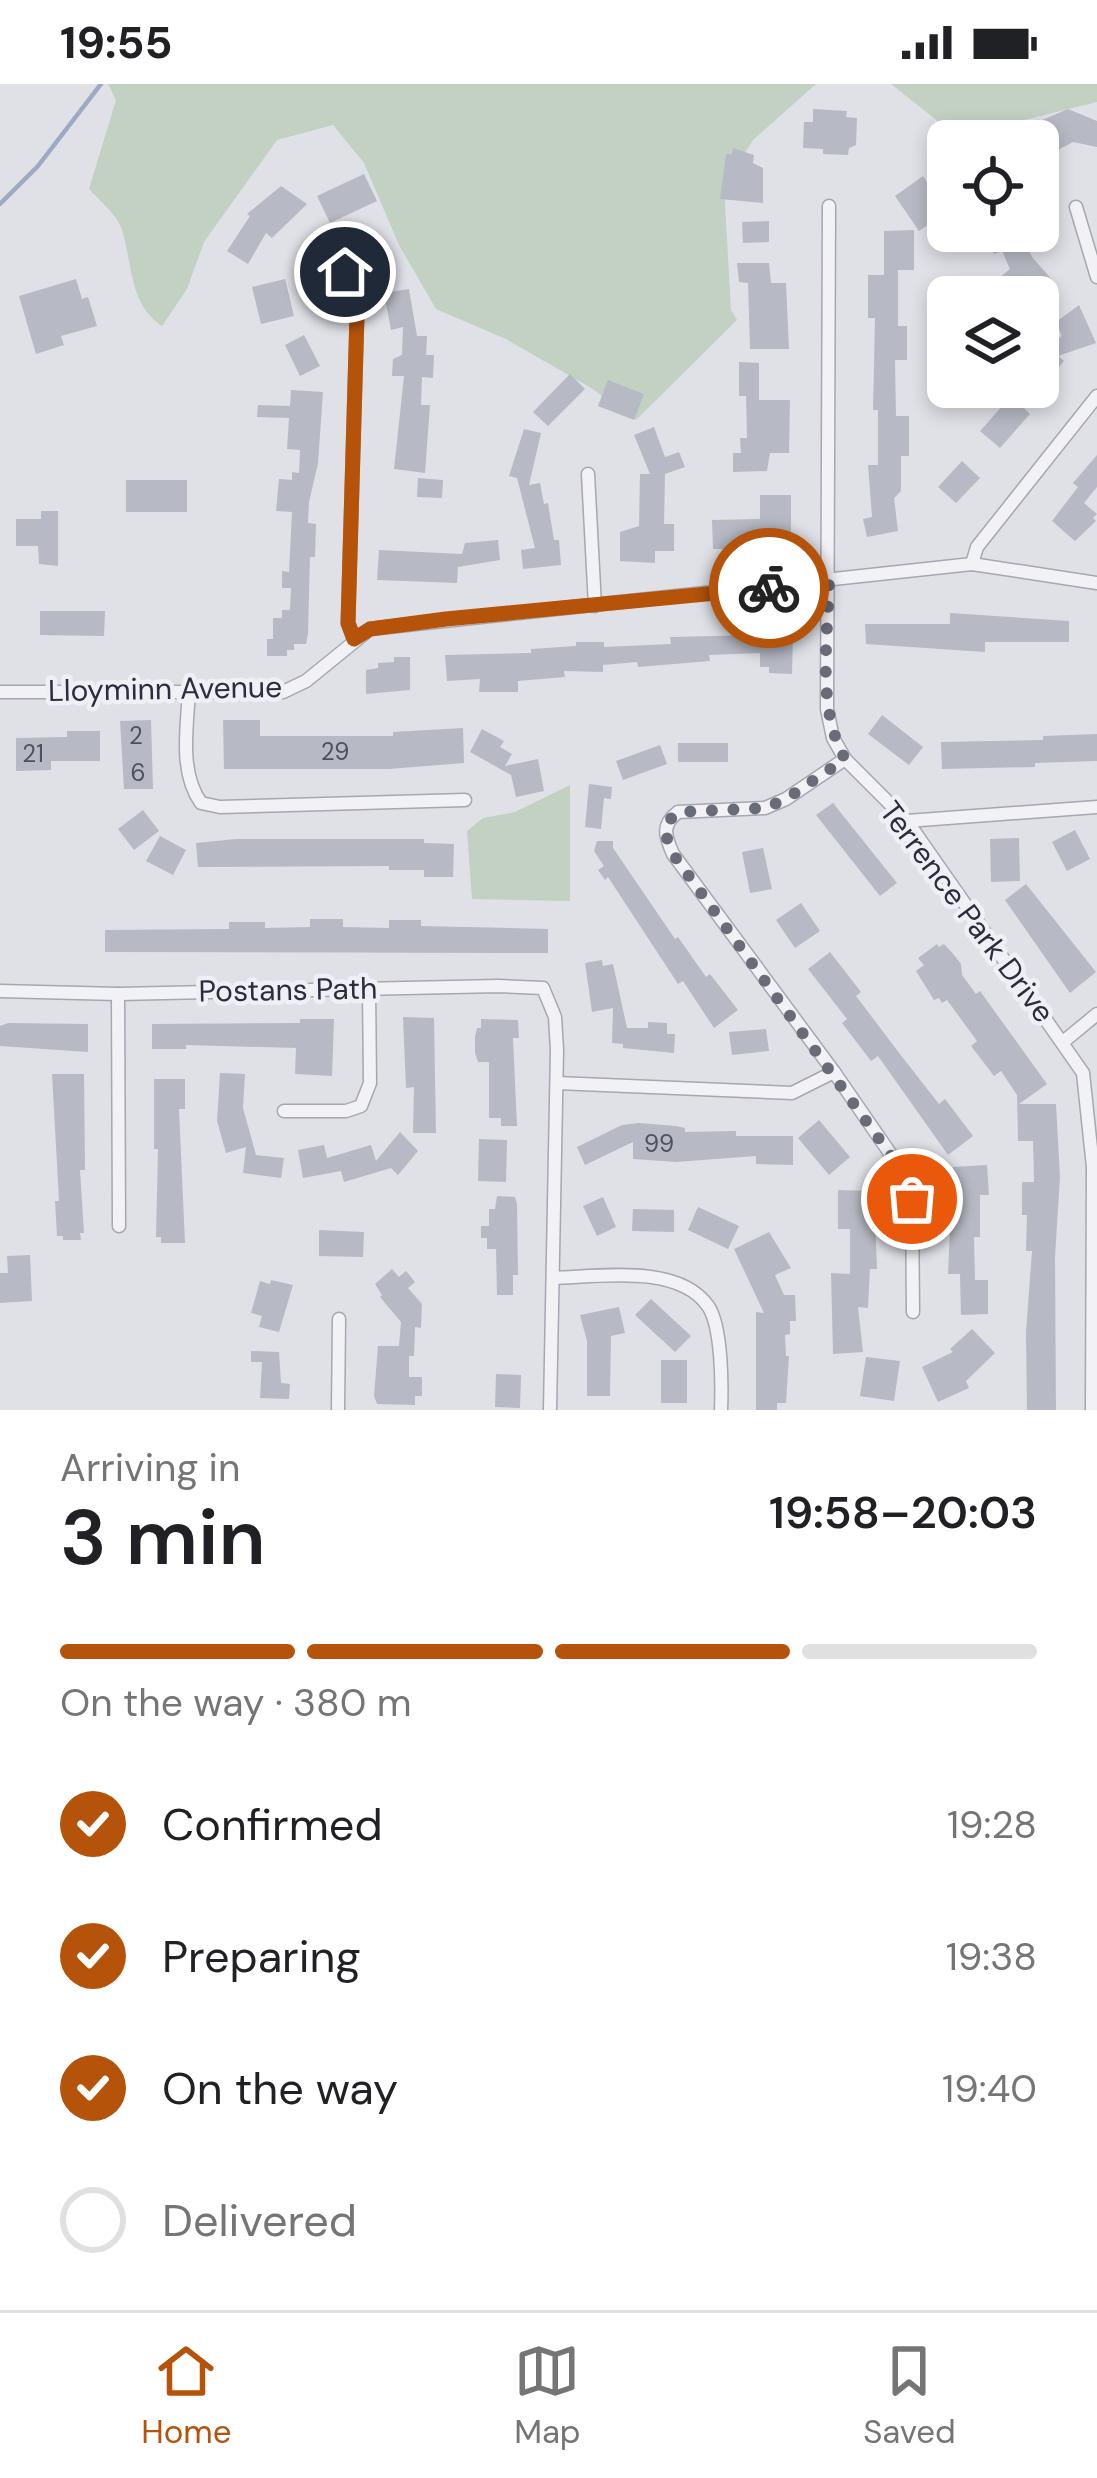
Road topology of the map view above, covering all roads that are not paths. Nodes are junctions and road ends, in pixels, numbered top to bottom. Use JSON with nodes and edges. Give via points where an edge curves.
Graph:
{"nodes":[{"id":1,"x":829,"y":206,"type":"dead end"},
{"id":2,"x":1076,"y":207,"type":"dead end"},
{"id":3,"x":345,"y":272,"type":"dead end"},
{"id":4,"x":1097,"y":277,"type":"edge"},
{"id":5,"x":1097,"y":396,"type":"edge"},
{"id":6,"x":589,"y":474,"type":"dead end"},
{"id":7,"x":972,"y":564,"type":"junction"},
{"id":8,"x":829,"y":581,"type":"junction"},
{"id":9,"x":1097,"y":584,"type":"edge"},
{"id":10,"x":595,"y":607,"type":"junction"},
{"id":11,"x":354,"y":639,"type":"junction"},
{"id":12,"x":189,"y":691,"type":"junction"},
{"id":13,"x":0,"y":692,"type":"edge"},
{"id":14,"x":845,"y":759,"type":"junction"},
{"id":15,"x":465,"y":800,"type":"dead end"},
{"id":16,"x":1097,"y":807,"type":"edge"},
{"id":17,"x":907,"y":821,"type":"junction"},
{"id":18,"x":369,"y":987,"type":"junction"},
{"id":19,"x":0,"y":991,"type":"edge"},
{"id":20,"x":118,"y":994,"type":"junction"},
{"id":21,"x":1097,"y":1013,"type":"edge"},
{"id":22,"x":1063,"y":1042,"type":"junction"},
{"id":23,"x":834,"y":1072,"type":"junction"},
{"id":24,"x":557,"y":1083,"type":"junction"},
{"id":25,"x":284,"y":1111,"type":"dead end"},
{"id":26,"x":1095,"y":1167,"type":"edge"},
{"id":27,"x":119,"y":1226,"type":"dead end"},
{"id":28,"x":553,"y":1278,"type":"junction"},
{"id":29,"x":913,"y":1312,"type":"dead end"},
{"id":30,"x":339,"y":1319,"type":"dead end"},
{"id":31,"x":338,"y":1410,"type":"edge"},
{"id":32,"x":550,"y":1410,"type":"edge"},
{"id":33,"x":722,"y":1410,"type":"edge"},
{"id":34,"x":1092,"y":1410,"type":"edge"}],
"edges":[{"from":1,"to":8,"type":"street","name":"Terrence Park Drive"},
{"from":2,"to":4,"type":"street"},
{"from":3,"to":11,"type":"street","via":[[357,315],[348,623]]},
{"from":5,"to":7,"type":"street","via":[[977,547]]},
{"from":6,"to":10,"type":"street"},
{"from":7,"to":8,"type":"street","name":"Lloyminn Avenue"},
{"from":7,"to":9,"type":"street","name":"Lloyminn Avenue"},
{"from":8,"to":10,"type":"street","name":"Lloyminn Avenue"},
{"from":8,"to":14,"type":"street","name":"Terrence Park Drive","via":[[827,709]]},
{"from":10,"to":11,"type":"street","name":"Lloyminn Avenue","via":[[370,629]]},
{"from":11,"to":12,"type":"street","name":"Lloyminn Avenue","via":[[284,692]]},
{"from":12,"to":13,"type":"street","name":"Lloyminn Avenue"},
{"from":12,"to":15,"type":"street","via":[[187,768],[201,803]]},
{"from":14,"to":17,"type":"street","name":"Terrence Park Drive"},
{"from":14,"to":23,"type":"street","via":[[765,808],[678,812],[664,835]]},
{"from":16,"to":17,"type":"street"},
{"from":17,"to":22,"type":"street","name":"Terrence Park Drive"},
{"from":18,"to":20,"type":"street","name":"Postans Path"},
{"from":18,"to":24,"type":"street","name":"Postans Path","via":[[543,988],[555,1017]]},
{"from":18,"to":25,"type":"street","via":[[370,1083],[361,1106]]},
{"from":19,"to":20,"type":"street","name":"Postans Path"},
{"from":20,"to":27,"type":"street"},
{"from":21,"to":22,"type":"street"},
{"from":22,"to":26,"type":"street","name":"Terrence Park Drive","via":[[1084,1073]]},
{"from":23,"to":24,"type":"street","via":[[792,1093]]},
{"from":23,"to":29,"type":"street","via":[[903,1172],[912,1199]]},
{"from":24,"to":28,"type":"street"},
{"from":26,"to":34,"type":"street","name":"Terrence Park Drive"},
{"from":28,"to":32,"type":"street"},
{"from":28,"to":33,"type":"street","via":[[664,1280],[692,1291],[710,1308]]},
{"from":30,"to":31,"type":"street"}]}
